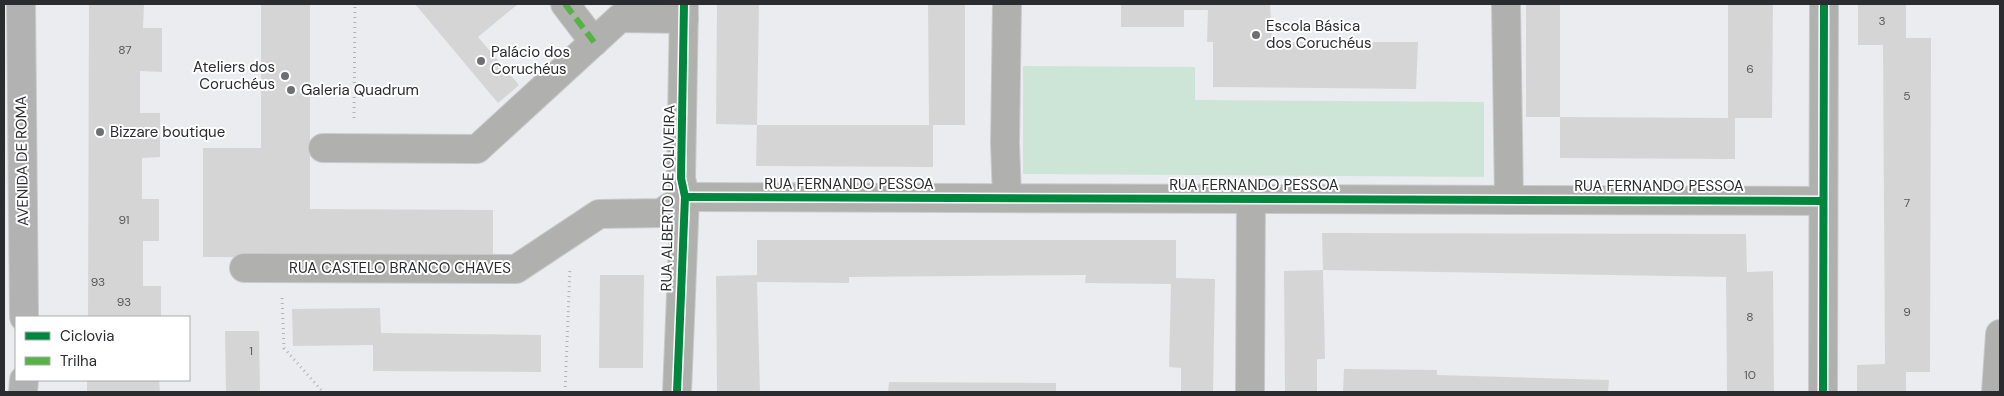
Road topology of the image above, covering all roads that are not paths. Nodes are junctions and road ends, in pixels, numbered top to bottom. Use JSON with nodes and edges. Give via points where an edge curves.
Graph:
{"nodes":[{"id":1,"x":21,"y":4,"type":"edge"},
{"id":2,"x":565,"y":4,"type":"edge"},
{"id":3,"x":1007,"y":4,"type":"edge"},
{"id":4,"x":1506,"y":4,"type":"edge"},
{"id":5,"x":1824,"y":4,"type":"edge"},
{"id":6,"x":684,"y":11,"type":"edge"},
{"id":7,"x":594,"y":42,"type":"junction"},
{"id":8,"x":323,"y":148,"type":"dead end"},
{"id":9,"x":685,"y":197,"type":"junction"},
{"id":10,"x":1007,"y":198,"type":"junction"},
{"id":11,"x":1251,"y":199,"type":"junction"},
{"id":12,"x":1509,"y":200,"type":"junction"},
{"id":13,"x":1823,"y":201,"type":"junction"},
{"id":14,"x":244,"y":268,"type":"dead end"},
{"id":15,"x":24,"y":316,"type":"edge"},
{"id":16,"x":2000,"y":334,"type":"edge"},
{"id":17,"x":677,"y":392,"type":"edge"},
{"id":18,"x":1250,"y":392,"type":"edge"},
{"id":19,"x":1823,"y":392,"type":"edge"},
{"id":20,"x":1996,"y":392,"type":"edge"}],
"edges":[{"from":1,"to":15,"type":"main road","name":"AVENIDA DE ROMA"},
{"from":2,"to":7,"type":"street"},
{"from":3,"to":10,"type":"street","via":[[1004,142]]},
{"from":4,"to":12,"type":"street"},
{"from":5,"to":13,"type":"street"},
{"from":6,"to":7,"type":"street","via":[[620,18]]},
{"from":6,"to":9,"type":"street","name":"RUA ALBERTO DE OLIVEIRA","via":[[681,178]]},
{"from":7,"to":8,"type":"street","via":[[477,150]]},
{"from":9,"to":10,"type":"street","name":"RUA FERNANDO PESSOA"},
{"from":9,"to":14,"type":"street","name":"RUA CASTELO BRANCO CHAVES","via":[[661,213],[599,214],[516,269]]},
{"from":9,"to":17,"type":"street","name":"RUA ALBERTO DE OLIVEIRA"},
{"from":10,"to":11,"type":"street","name":"RUA FERNANDO PESSOA"},
{"from":11,"to":12,"type":"street","name":"RUA FERNANDO PESSOA"},
{"from":11,"to":18,"type":"street"},
{"from":12,"to":13,"type":"street","name":"RUA FERNANDO PESSOA"},
{"from":13,"to":19,"type":"street"},
{"from":16,"to":20,"type":"street"}]}
